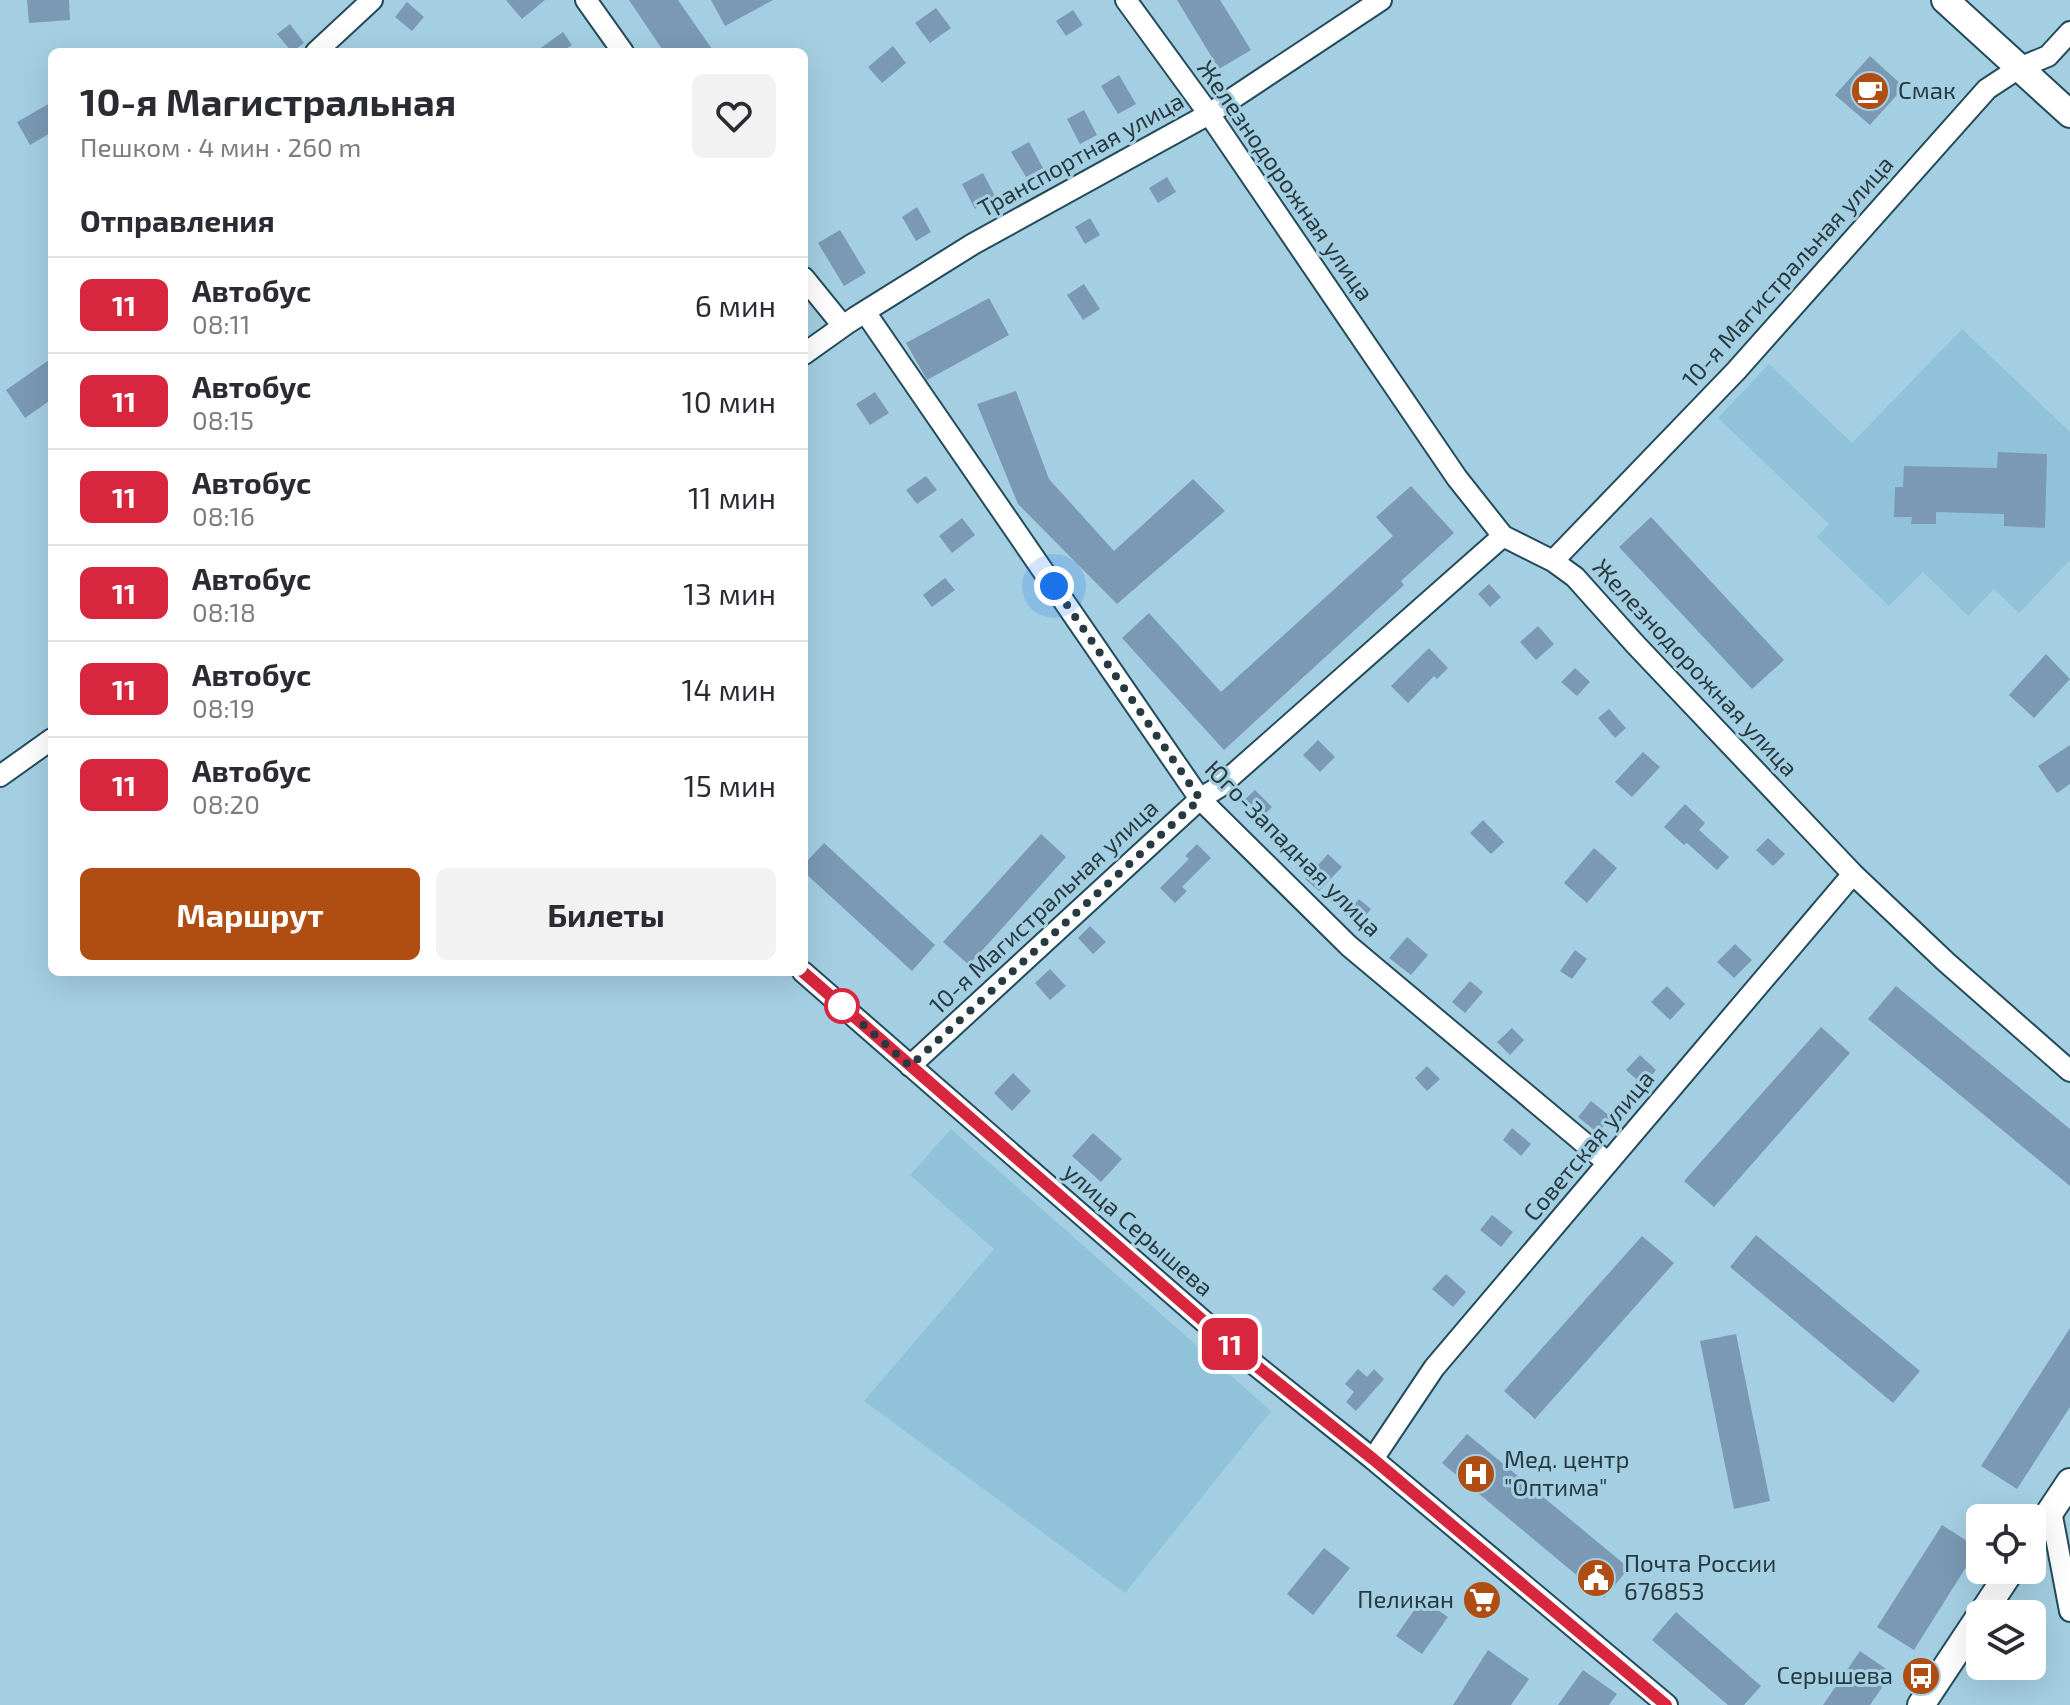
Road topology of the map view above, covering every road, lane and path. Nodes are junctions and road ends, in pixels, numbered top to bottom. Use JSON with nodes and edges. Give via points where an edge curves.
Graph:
{"nodes":[{"id":1,"x":372,"y":0,"type":"edge"},
{"id":2,"x":586,"y":0,"type":"edge"},
{"id":3,"x":1126,"y":0,"type":"edge"},
{"id":4,"x":1381,"y":0,"type":"edge"},
{"id":5,"x":1945,"y":0,"type":"edge"},
{"id":6,"x":2070,"y":32,"type":"edge"},
{"id":7,"x":320,"y":48,"type":"edge"},
{"id":8,"x":620,"y":48,"type":"edge"},
{"id":9,"x":2019,"y":68,"type":"junction"},
{"id":10,"x":1209,"y":114,"type":"junction"},
{"id":11,"x":2070,"y":114,"type":"edge"},
{"id":12,"x":808,"y":283,"type":"edge"},
{"id":13,"x":865,"y":312,"type":"junction"},
{"id":14,"x":843,"y":326,"type":"junction"},
{"id":15,"x":808,"y":351,"type":"edge"},
{"id":16,"x":1503,"y":536,"type":"junction"},
{"id":17,"x":1553,"y":561,"type":"junction"},
{"id":18,"x":48,"y":742,"type":"edge"},
{"id":19,"x":0,"y":776,"type":"edge"},
{"id":20,"x":1200,"y":799,"type":"junction"},
{"id":21,"x":1853,"y":874,"type":"junction"},
{"id":22,"x":808,"y":976,"type":"edge"},
{"id":23,"x":910,"y":1066,"type":"junction"},
{"id":24,"x":2070,"y":1071,"type":"edge"},
{"id":25,"x":1608,"y":1163,"type":"junction"},
{"id":26,"x":1373,"y":1459,"type":"junction"},
{"id":27,"x":2070,"y":1482,"type":"edge"},
{"id":28,"x":2051,"y":1511,"type":"junction"},
{"id":29,"x":2046,"y":1518,"type":"edge"},
{"id":30,"x":2070,"y":1611,"type":"edge"},
{"id":31,"x":1966,"y":1638,"type":"edge"},
{"id":32,"x":1667,"y":1705,"type":"edge"},
{"id":33,"x":1921,"y":1705,"type":"edge"}],
"edges":[{"from":1,"to":7,"type":"street"},
{"from":2,"to":8,"type":"street"},
{"from":3,"to":10,"type":"street","name":"Железнодорожная улица"},
{"from":4,"to":10,"type":"street","name":"Транспортная улица"},
{"from":5,"to":9,"type":"street"},
{"from":6,"to":9,"type":"street","name":"10-я Магистральная улица","via":[[2048,56]]},
{"from":9,"to":11,"type":"street"},
{"from":9,"to":17,"type":"street","name":"10-я Магистральная улица","via":[[1987,89],[1736,371]]},
{"from":10,"to":13,"type":"street","name":"Транспортная улица","via":[[973,244]]},
{"from":10,"to":16,"type":"street","name":"Железнодорожная улица","via":[[1457,478]]},
{"from":12,"to":14,"type":"street"},
{"from":13,"to":14,"type":"street","name":"Транспортная улица"},
{"from":13,"to":20,"type":"street","name":"Юго-Западная улица"},
{"from":14,"to":15,"type":"street","name":"Транспортная улица"},
{"from":16,"to":17,"type":"street","name":"Железнодорожная улица"},
{"from":16,"to":20,"type":"street","name":"10-я Магистральная улица"},
{"from":17,"to":21,"type":"street","name":"Железнодорожная улица","via":[[1575,577]]},
{"from":18,"to":19,"type":"street"},
{"from":20,"to":23,"type":"street","name":"10-я Магистральная улица"},
{"from":20,"to":25,"type":"street","name":"Юго-Западная улица","via":[[1349,946]]},
{"from":21,"to":24,"type":"street","name":"Железнодорожная улица"},
{"from":21,"to":25,"type":"street","name":"Советская улица"},
{"from":22,"to":23,"type":"street","name":"улица Серышева"},
{"from":23,"to":26,"type":"street","name":"улица Серышева","via":[[1239,1352]]},
{"from":25,"to":26,"type":"street","name":"Советская улица","via":[[1434,1368]]},
{"from":26,"to":32,"type":"street","name":"улица Серышева"},
{"from":27,"to":28,"type":"street"},
{"from":28,"to":29,"type":"street"},
{"from":28,"to":30,"type":"street"},
{"from":31,"to":33,"type":"street"}]}
